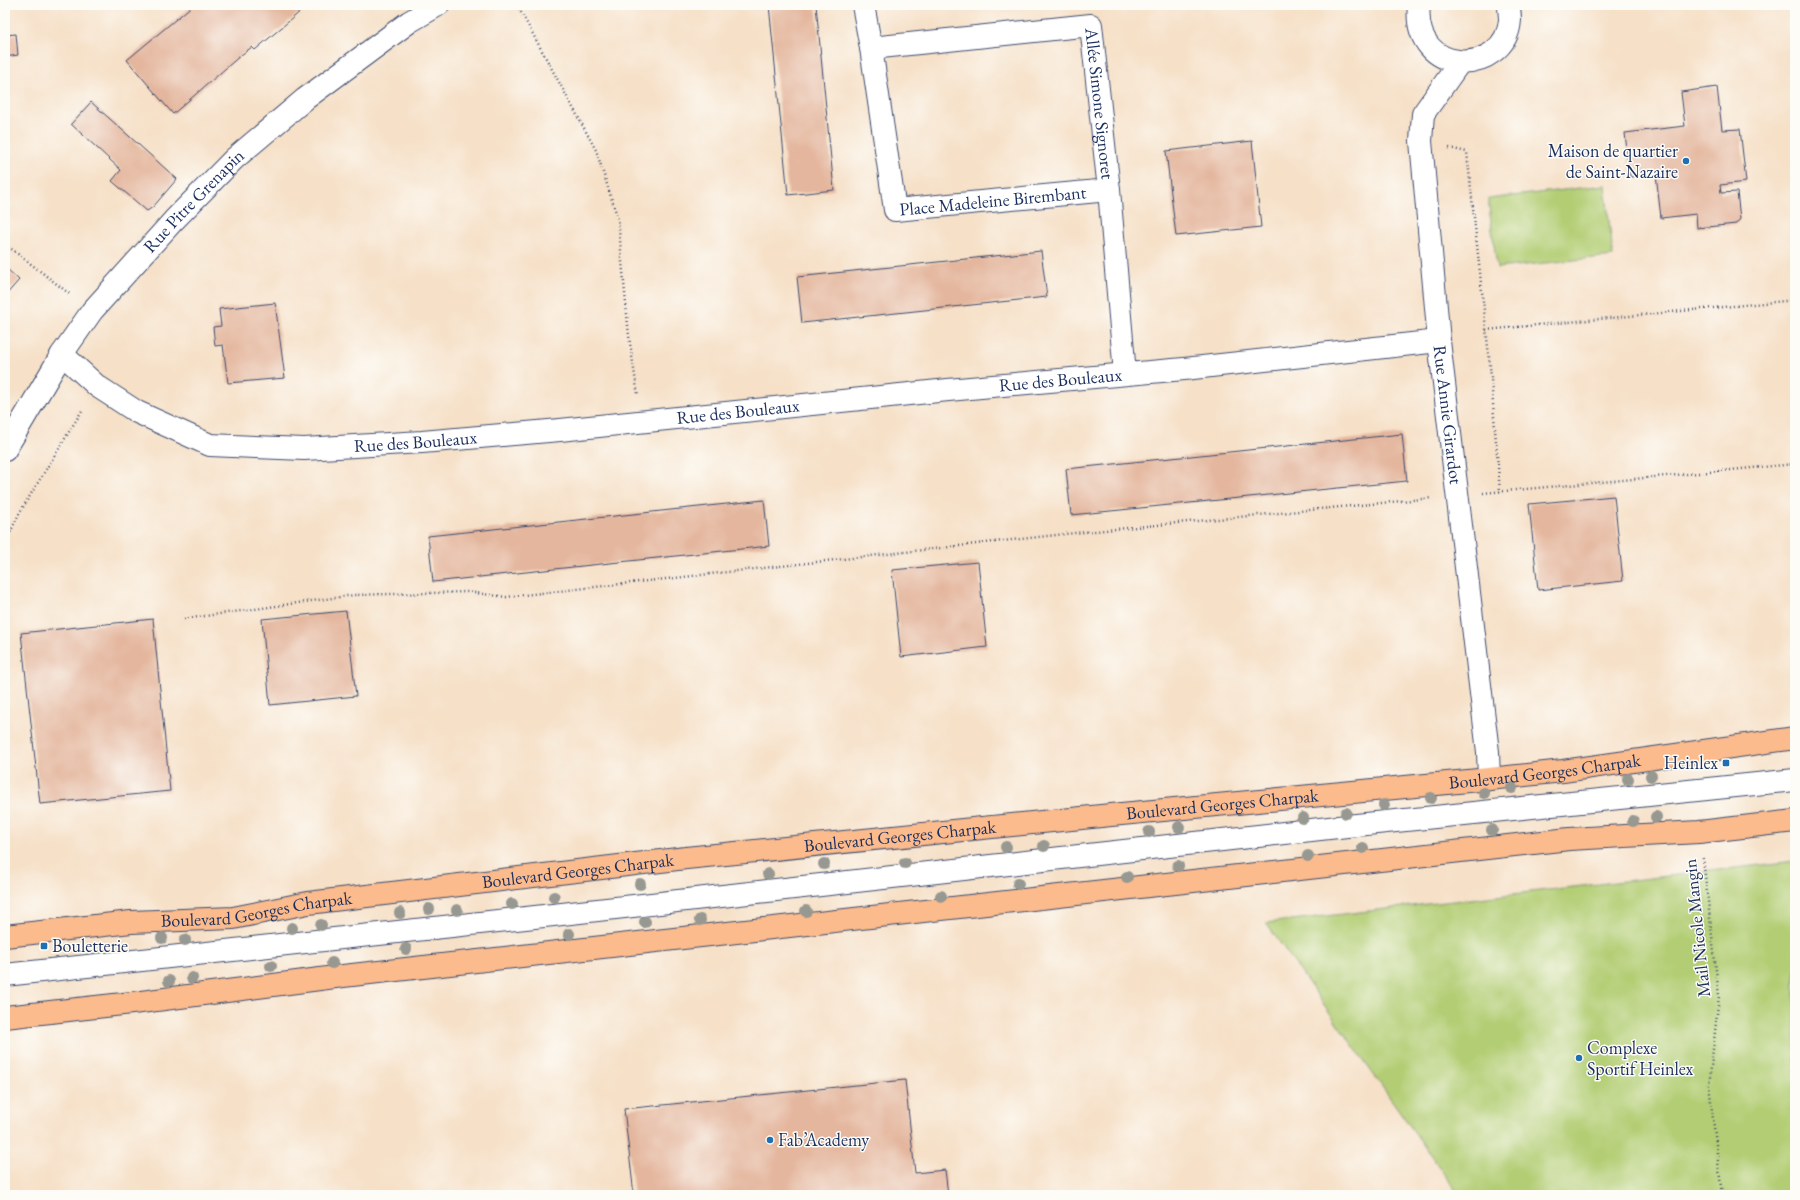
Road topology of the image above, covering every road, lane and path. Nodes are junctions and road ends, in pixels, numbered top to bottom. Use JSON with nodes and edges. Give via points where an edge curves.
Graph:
{"nodes":[{"id":1,"x":438,"y":5,"type":"edge"},
{"id":2,"x":517,"y":5,"type":"edge"},
{"id":3,"x":863,"y":5,"type":"edge"},
{"id":4,"x":1418,"y":5,"type":"edge"},
{"id":5,"x":1509,"y":5,"type":"edge"},
{"id":6,"x":872,"y":48,"type":"junction"},
{"id":7,"x":1460,"y":62,"type":"junction"},
{"id":8,"x":1421,"y":141,"type":"junction"},
{"id":9,"x":1109,"y":190,"type":"junction"},
{"id":10,"x":5,"y":244,"type":"edge"},
{"id":11,"x":1795,"y":300,"type":"edge"},
{"id":12,"x":92,"y":311,"type":"junction"},
{"id":13,"x":1486,"y":330,"type":"junction"},
{"id":14,"x":1439,"y":341,"type":"junction"},
{"id":15,"x":62,"y":354,"type":"junction"},
{"id":16,"x":1125,"y":374,"type":"junction"},
{"id":17,"x":97,"y":386,"type":"junction"},
{"id":18,"x":642,"y":422,"type":"junction"},
{"id":19,"x":5,"y":450,"type":"edge"},
{"id":20,"x":1795,"y":464,"type":"edge"},
{"id":21,"x":1500,"y":492,"type":"junction"},
{"id":22,"x":1457,"y":496,"type":"junction"},
{"id":23,"x":5,"y":543,"type":"edge"},
{"id":24,"x":184,"y":619,"type":"dead end"},
{"id":25,"x":1795,"y":738,"type":"edge"},
{"id":26,"x":1489,"y":779,"type":"junction"},
{"id":27,"x":1795,"y":780,"type":"edge"},
{"id":28,"x":1795,"y":821,"type":"edge"},
{"id":29,"x":1699,"y":832,"type":"junction"},
{"id":30,"x":5,"y":936,"type":"edge"},
{"id":31,"x":5,"y":975,"type":"edge"},
{"id":32,"x":5,"y":1017,"type":"edge"},
{"id":33,"x":1722,"y":1195,"type":"edge"}],
"edges":[{"from":1,"to":12,"type":"street","name":"Rue Pitre Grenapin","via":[[409,22],[305,99],[234,159],[174,220]]},
{"from":2,"to":18,"type":"path","via":[[596,150],[618,219],[629,336]]},
{"from":3,"to":6,"type":"street"},
{"from":4,"to":7,"type":"street","via":[[1418,27],[1425,42],[1440,56]]},
{"from":5,"to":7,"type":"street","via":[[1508,30],[1500,44],[1486,56],[1471,62]]},
{"from":6,"to":9,"type":"street","name":"Place Madeleine Birembant","via":[[895,210]]},
{"from":6,"to":9,"type":"street","name":"Allée Simone Signoret","via":[[1091,25]]},
{"from":7,"to":8,"type":"street","name":"Rue Annie Girardot","via":[[1423,114]]},
{"from":8,"to":13,"type":"path","via":[[1467,152]]},
{"from":8,"to":14,"type":"street","name":"Rue Annie Girardot"},
{"from":9,"to":16,"type":"street","name":"Allée Simone Signoret"},
{"from":10,"to":12,"type":"path"},
{"from":11,"to":13,"type":"path"},
{"from":12,"to":15,"type":"street","name":"Rue Pitre Grenapin"},
{"from":13,"to":21,"type":"path"},
{"from":14,"to":16,"type":"street","name":"Rue des Bouleaux"},
{"from":14,"to":22,"type":"street","name":"Rue Annie Girardot"},
{"from":15,"to":17,"type":"street","name":"Rue des Bouleaux"},
{"from":15,"to":19,"type":"street","name":"Rue Pitre Grenapin"},
{"from":16,"to":18,"type":"street","name":"Rue des Bouleaux"},
{"from":17,"to":18,"type":"street","name":"Rue des Bouleaux","via":[[137,412],[210,445],[304,450]]},
{"from":17,"to":23,"type":"path","via":[[20,512]]},
{"from":20,"to":21,"type":"path"},
{"from":21,"to":22,"type":"path"},
{"from":22,"to":24,"type":"path","via":[[1065,534],[506,597],[468,592],[354,595]]},
{"from":22,"to":26,"type":"street","name":"Rue Annie Girardot","via":[[1488,752]]},
{"from":25,"to":26,"type":"main road","name":"Boulevard Georges Charpak"},
{"from":26,"to":30,"type":"main road","name":"Boulevard Georges Charpak","via":[[686,858],[308,903],[233,918],[131,922]]},
{"from":27,"to":31,"type":"street","via":[[1347,826]]},
{"from":28,"to":29,"type":"main road"},
{"from":29,"to":32,"type":"main road","via":[[1561,839]]},
{"from":29,"to":33,"type":"path","name":"Mail Nicole Mangin","via":[[1719,996],[1709,1085]]}]}
